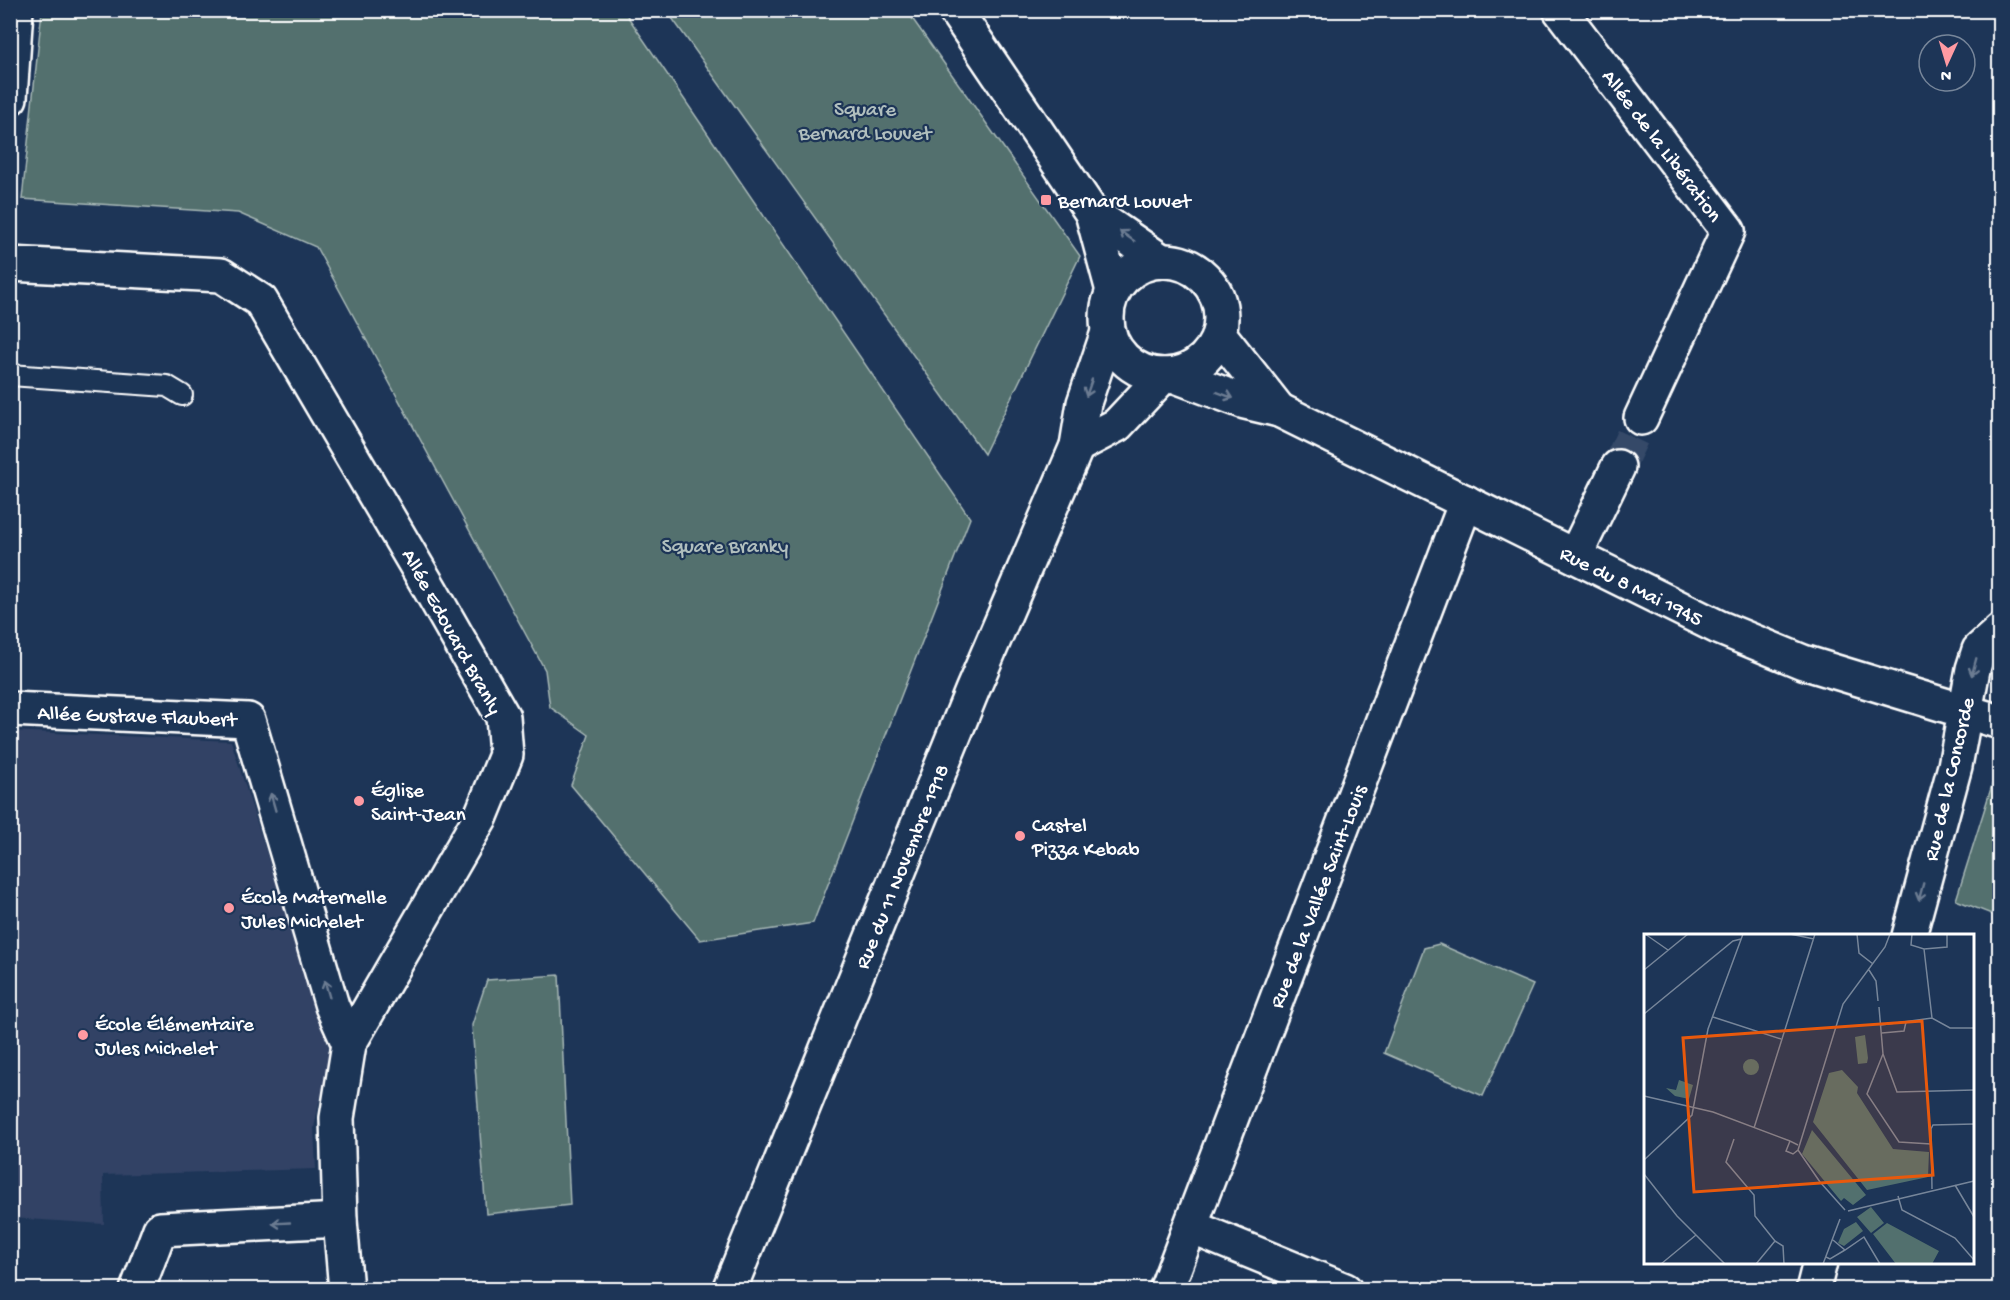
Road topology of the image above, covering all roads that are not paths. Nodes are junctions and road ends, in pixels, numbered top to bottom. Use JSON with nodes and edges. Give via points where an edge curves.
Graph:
{"nodes":[{"id":1,"x":16,"y":10,"type":"edge"},
{"id":2,"x":955,"y":10,"type":"edge"},
{"id":3,"x":1560,"y":10,"type":"edge"},
{"id":4,"x":10,"y":98,"type":"edge"},
{"id":5,"x":1092,"y":213,"type":"junction"},
{"id":6,"x":1160,"y":260,"type":"junction"},
{"id":7,"x":10,"y":264,"type":"edge"},
{"id":8,"x":1113,"y":291,"type":"junction"},
{"id":9,"x":1108,"y":332,"type":"junction"},
{"id":10,"x":1219,"y":334,"type":"junction"},
{"id":11,"x":10,"y":375,"type":"edge"},
{"id":12,"x":1168,"y":375,"type":"junction"},
{"id":13,"x":182,"y":395,"type":"dead end"},
{"id":14,"x":1279,"y":410,"type":"junction"},
{"id":15,"x":1641,"y":418,"type":"tunnel mouth"},
{"id":16,"x":1077,"y":446,"type":"junction"},
{"id":17,"x":1618,"y":467,"type":"tunnel mouth"},
{"id":18,"x":1466,"y":502,"type":"junction"},
{"id":19,"x":1575,"y":556,"type":"junction"},
{"id":20,"x":2000,"y":631,"type":"edge"},
{"id":21,"x":10,"y":709,"type":"edge"},
{"id":22,"x":1966,"y":712,"type":"junction"},
{"id":23,"x":2000,"y":723,"type":"edge"},
{"id":24,"x":1910,"y":934,"type":"edge"},
{"id":25,"x":349,"y":1044,"type":"junction"},
{"id":26,"x":340,"y":1220,"type":"junction"},
{"id":27,"x":1191,"y":1227,"type":"junction"},
{"id":28,"x":1820,"y":1264,"type":"edge"},
{"id":29,"x":337,"y":1289,"type":"edge"},
{"id":30,"x":136,"y":1290,"type":"edge"},
{"id":31,"x":729,"y":1290,"type":"edge"},
{"id":32,"x":1166,"y":1290,"type":"edge"},
{"id":33,"x":1345,"y":1290,"type":"edge"},
{"id":34,"x":1813,"y":1290,"type":"edge"}],
"edges":[{"from":1,"to":4,"type":"street"},
{"from":2,"to":5,"type":"street"},
{"from":3,"to":15,"type":"street","name":"Allée de la Libération","via":[[1728,231]]},
{"from":6,"to":5,"type":"street","one_way":true},
{"from":5,"to":8,"type":"street"},
{"from":6,"to":8,"type":"street","via":[[1125,275]]},
{"from":6,"to":10,"type":"street","via":[[1184,264],[1204,277],[1216,294],[1221,314]]},
{"from":7,"to":25,"type":"street","name":"Allée Edouard Branly","via":[[221,275],[261,301],[503,717],[506,755],[481,816]]},
{"from":8,"to":9,"type":"street","via":[[1106,318]]},
{"from":9,"to":12,"type":"street","via":[[1120,355],[1139,370]]},
{"from":9,"to":16,"type":"street","name":"Rue du 11 Novembre 1918","one_way":true,"via":[[1084,403]]},
{"from":10,"to":12,"type":"street","via":[[1209,353],[1193,367]]},
{"from":10,"to":14,"type":"street","name":"Rue du 8 Mai 1945"},
{"from":11,"to":13,"type":"lane","via":[[167,386]]},
{"from":12,"to":14,"type":"street","name":"Rue du 8 Mai 1945","one_way":true},
{"from":12,"to":16,"type":"street","via":[[1117,425]]},
{"from":14,"to":18,"type":"street","name":"Rue du 8 Mai 1945"},
{"from":16,"to":31,"type":"street","name":"Rue du 11 Novembre 1918","via":[[972,691]]},
{"from":17,"to":19,"type":"street"},
{"from":18,"to":19,"type":"street","name":"Rue du 8 Mai 1945"},
{"from":18,"to":27,"type":"street","name":"Rue de la Vallée Saint-Louis"},
{"from":19,"to":22,"type":"street","name":"Rue du 8 Mai 1945","via":[[1718,627],[1792,657]]},
{"from":20,"to":22,"type":"street","name":"Rue de la Concorde","one_way":true,"via":[[1979,650]]},
{"from":25,"to":21,"type":"street","name":"Allée Gustave Flaubert","one_way":true,"via":[[332,1006],[248,720]]},
{"from":22,"to":23,"type":"street","name":"Rue du 8 Mai 1945"},
{"from":22,"to":24,"type":"street","name":"Rue de la Concorde","one_way":true},
{"from":25,"to":26,"type":"street","name":"Allée Edouard Branly","via":[[337,1118]]},
{"from":26,"to":29,"type":"street","name":"Allée Edouard Branly"},
{"from":26,"to":30,"type":"street","one_way":true,"via":[[160,1229]]},
{"from":27,"to":32,"type":"street","name":"Rue de la Vallée Saint-Louis"},
{"from":27,"to":33,"type":"street"},
{"from":28,"to":34,"type":"street"}]}
